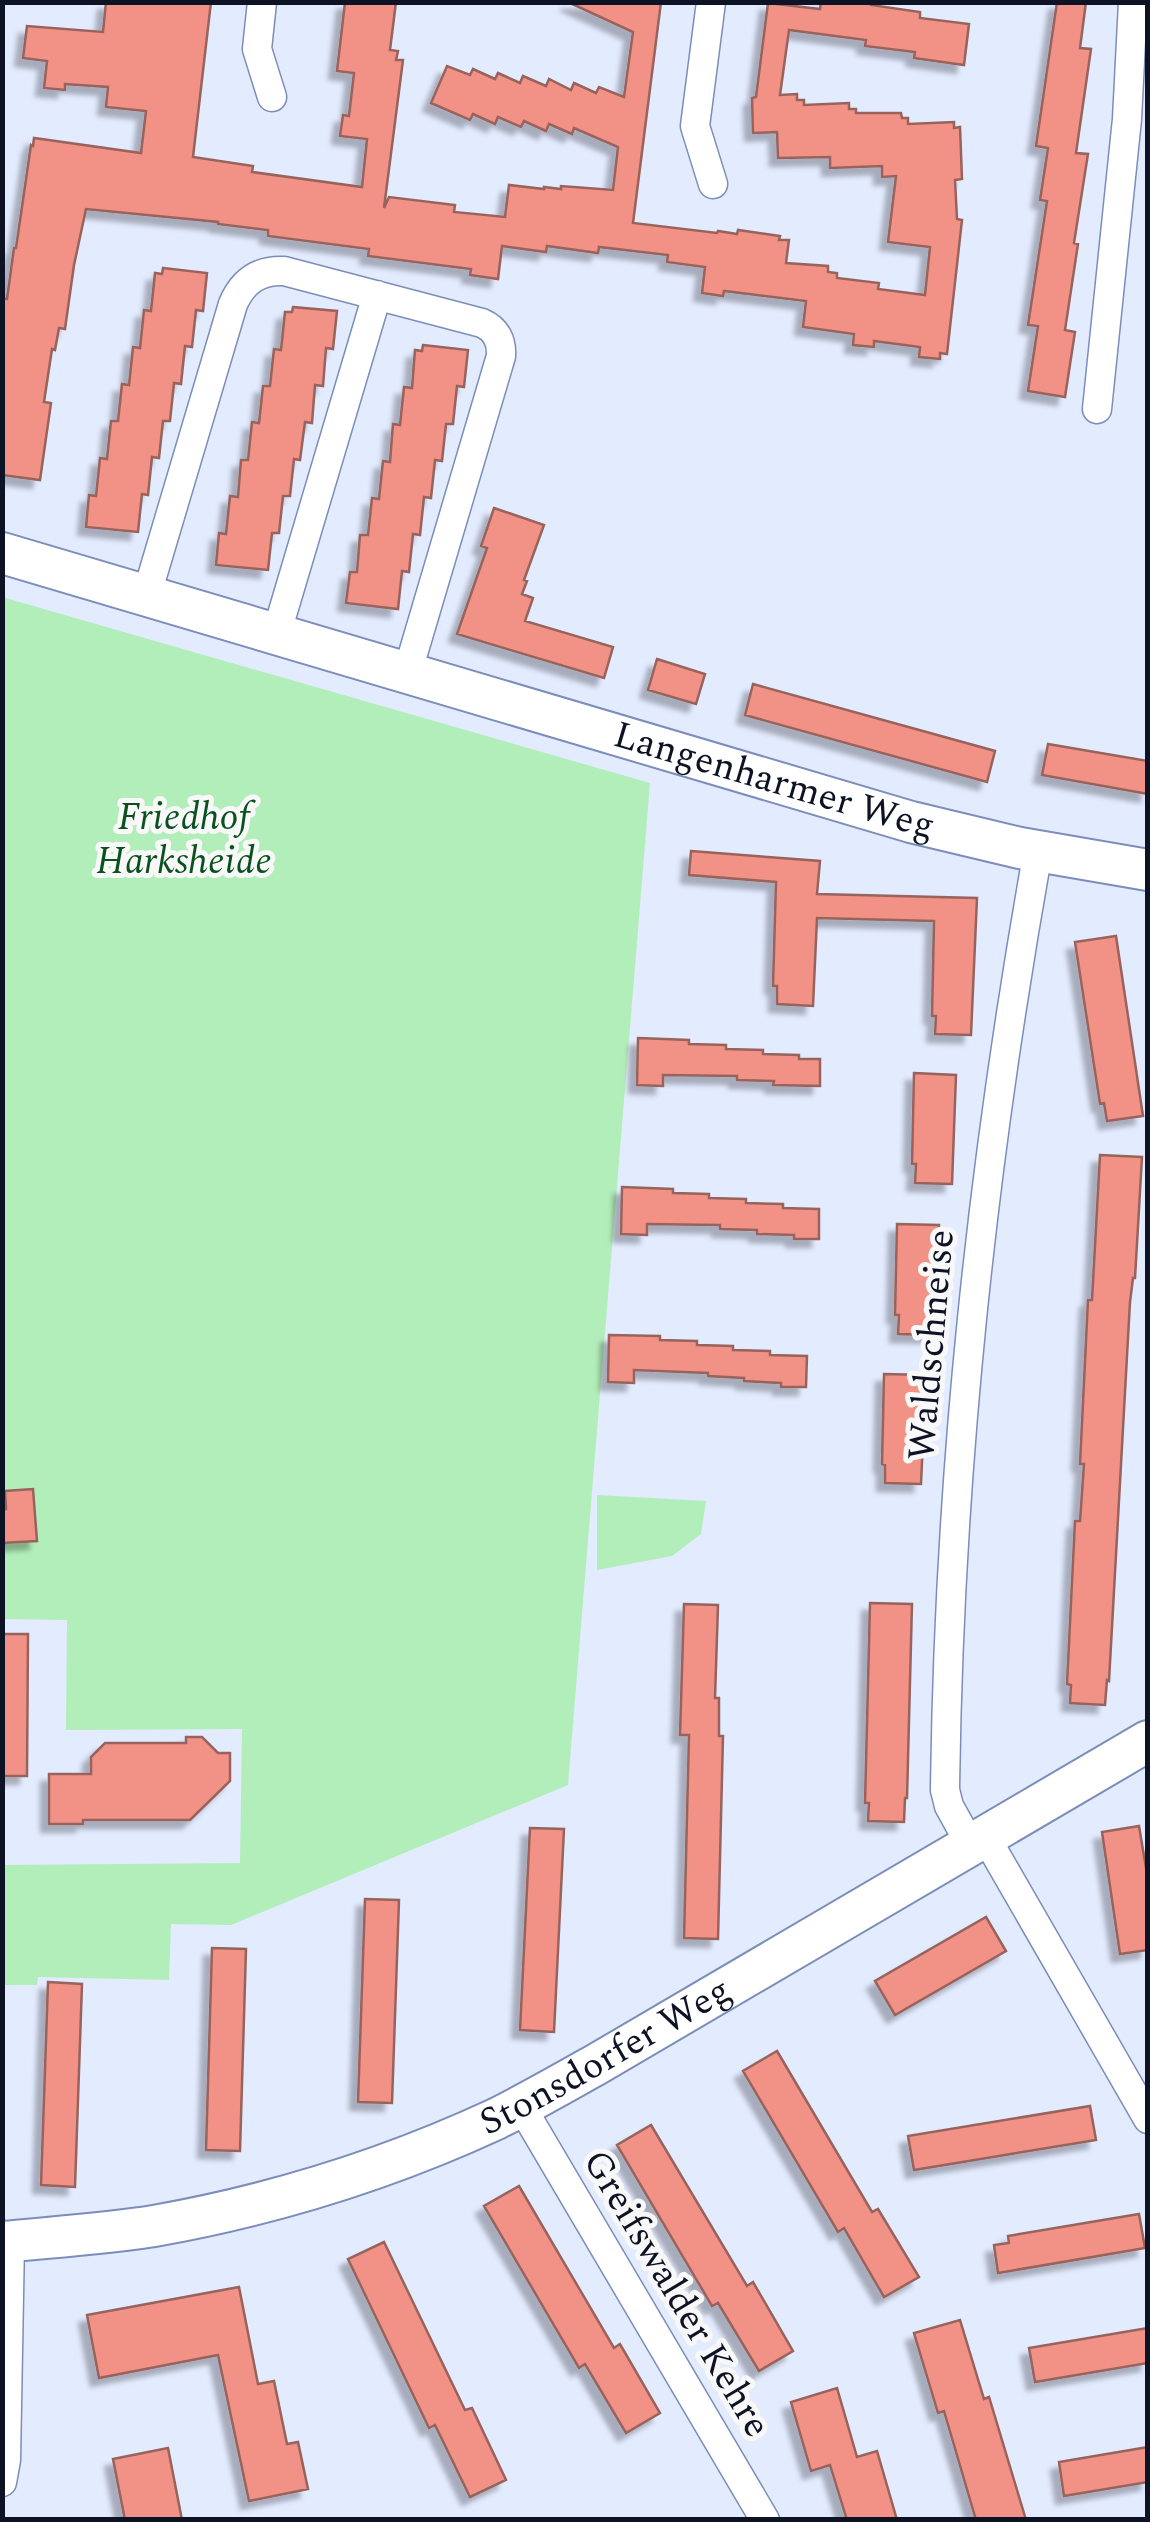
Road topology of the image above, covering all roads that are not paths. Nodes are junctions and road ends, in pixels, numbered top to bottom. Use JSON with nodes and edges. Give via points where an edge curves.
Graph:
{"nodes":[{"id":1,"x":262,"y":2,"type":"edge"},
{"id":2,"x":711,"y":2,"type":"edge"},
{"id":3,"x":1133,"y":2,"type":"edge"},
{"id":4,"x":272,"y":97,"type":"dead end"},
{"id":5,"x":1127,"y":116,"type":"junction"},
{"id":6,"x":1145,"y":163,"type":"dead end"},
{"id":7,"x":713,"y":184,"type":"dead end"},
{"id":8,"x":377,"y":296,"type":"junction"},
{"id":9,"x":1097,"y":410,"type":"dead end"},
{"id":10,"x":2,"y":553,"type":"edge"},
{"id":11,"x":146,"y":596,"type":"junction"},
{"id":12,"x":276,"y":635,"type":"junction"},
{"id":13,"x":406,"y":674,"type":"junction"},
{"id":14,"x":1038,"y":851,"type":"junction"},
{"id":15,"x":1148,"y":870,"type":"edge"},
{"id":16,"x":1148,"y":1741,"type":"edge"},
{"id":17,"x":978,"y":1840,"type":"junction"},
{"id":18,"x":521,"y":2106,"type":"junction"},
{"id":19,"x":1148,"y":2119,"type":"edge"},
{"id":20,"x":6,"y":2241,"type":"edge"},
{"id":21,"x":2,"y":2482,"type":"edge"},
{"id":22,"x":765,"y":2520,"type":"edge"}],
"edges":[{"from":1,"to":4,"type":"street","via":[[257,49]]},
{"from":2,"to":7,"type":"street","via":[[695,126]]},
{"from":3,"to":5,"type":"street"},
{"from":5,"to":6,"type":"street"},
{"from":5,"to":9,"type":"street"},
{"from":8,"to":11,"type":"street","via":[[280,271],[257,276],[239,291]]},
{"from":8,"to":12,"type":"street"},
{"from":8,"to":13,"type":"street","via":[[485,324],[501,349]]},
{"from":10,"to":11,"type":"main road","name":"Langenharmer Weg"},
{"from":11,"to":12,"type":"main road","name":"Langenharmer Weg"},
{"from":12,"to":13,"type":"main road","name":"Langenharmer Weg"},
{"from":13,"to":14,"type":"main road","name":"Langenharmer Weg","via":[[871,811]]},
{"from":14,"to":15,"type":"main road","name":"Langenharmer Weg"},
{"from":14,"to":17,"type":"street","name":"Waldschneise","via":[[986,1179],[956,1504],[945,1790],[947,1803]]},
{"from":16,"to":17,"type":"main road","name":"Stonsdorfer Weg"},
{"from":17,"to":18,"type":"main road","name":"Stonsdorfer Weg"},
{"from":17,"to":19,"type":"street","name":"Waldschneise"},
{"from":18,"to":20,"type":"main road","name":"Stonsdorfer Weg","via":[[409,2156],[310,2190],[152,2226]]},
{"from":18,"to":22,"type":"street","name":"Greifswalder Kehre"},
{"from":20,"to":21,"type":"street"}]}
